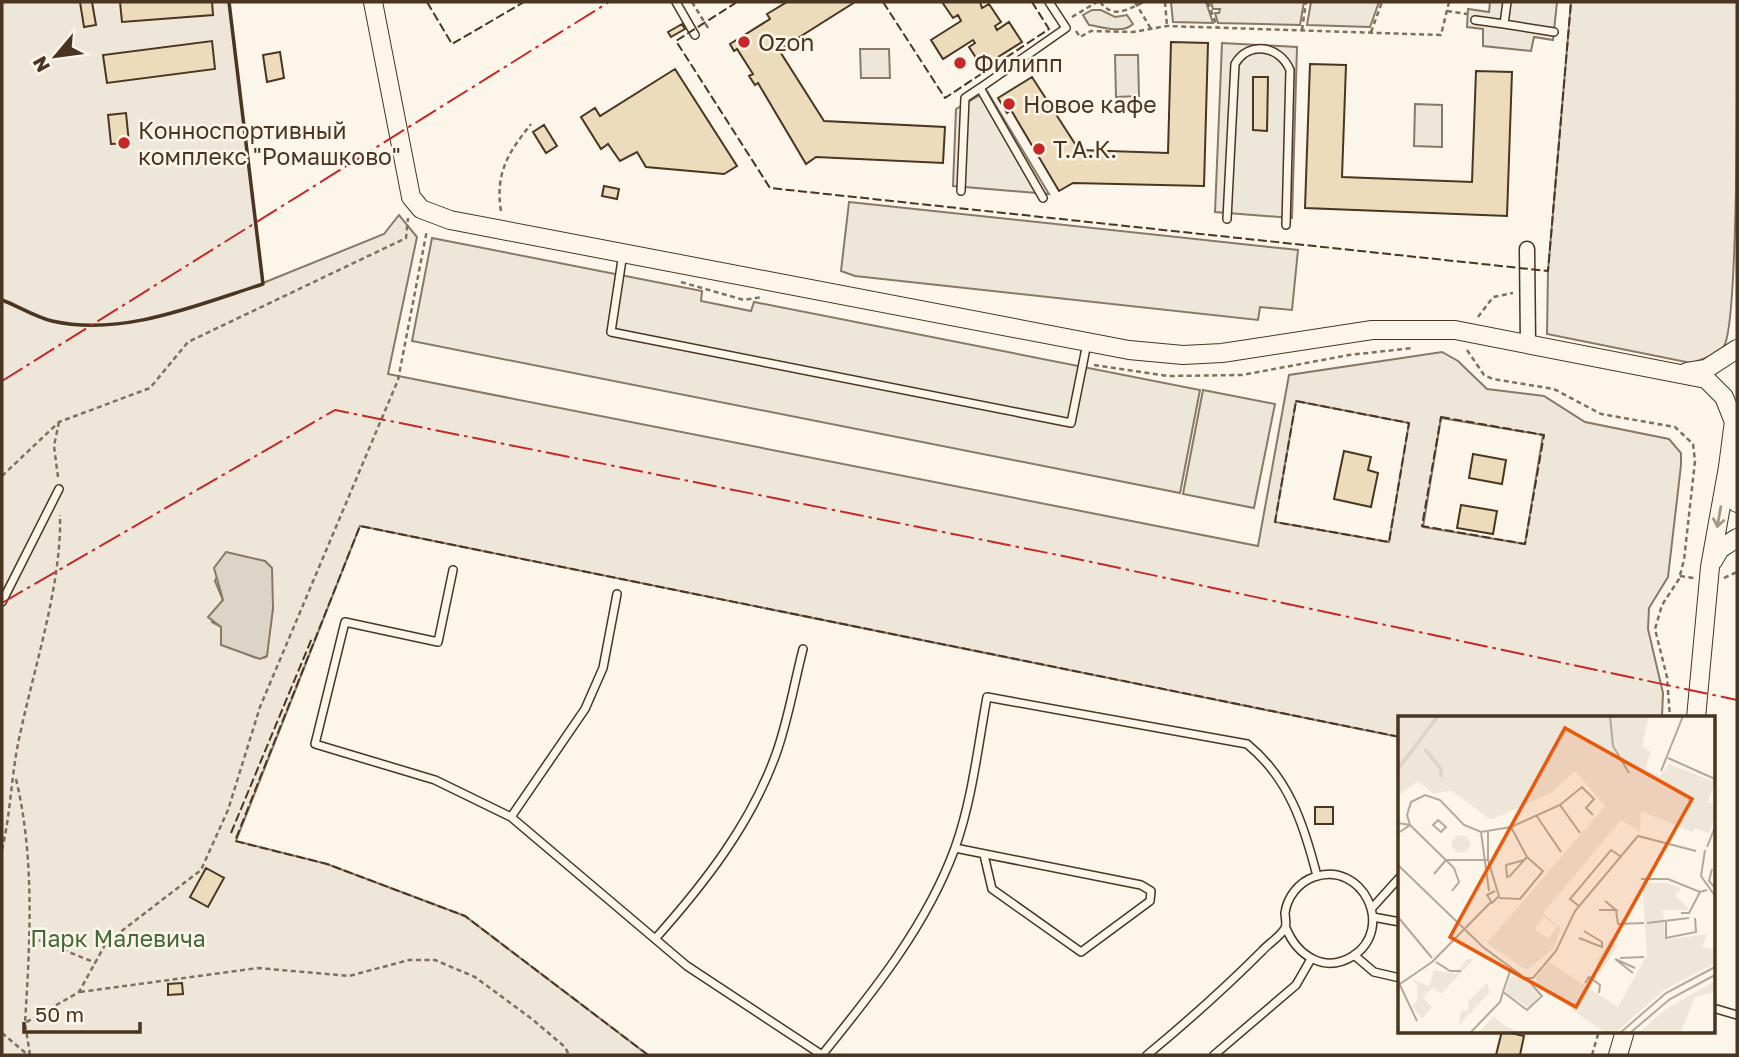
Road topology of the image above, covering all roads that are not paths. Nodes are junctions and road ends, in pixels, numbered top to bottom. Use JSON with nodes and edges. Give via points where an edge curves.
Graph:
{"nodes":[{"id":1,"x":373,"y":2,"type":"edge"},
{"id":2,"x":676,"y":2,"type":"edge"},
{"id":3,"x":1049,"y":2,"type":"edge"},
{"id":4,"x":1507,"y":2,"type":"edge"},
{"id":5,"x":1475,"y":20,"type":"road end"},
{"id":6,"x":1504,"y":24,"type":"junction"},
{"id":7,"x":1554,"y":32,"type":"dead end"},
{"id":8,"x":695,"y":35,"type":"dead end"},
{"id":9,"x":980,"y":88,"type":"junction"},
{"id":10,"x":961,"y":191,"type":"dead end"},
{"id":11,"x":1043,"y":198,"type":"dead end"},
{"id":12,"x":1227,"y":219,"type":"dead end"},
{"id":13,"x":1286,"y":225,"type":"dead end"},
{"id":14,"x":1527,"y":249,"type":"dead end"},
{"id":15,"x":623,"y":253,"type":"junction"},
{"id":16,"x":1087,"y":342,"type":"junction"},
{"id":17,"x":1528,"y":343,"type":"junction"},
{"id":18,"x":1737,"y":349,"type":"edge"},
{"id":19,"x":1684,"y":372,"type":"junction"},
{"id":20,"x":1737,"y":399,"type":"edge"},
{"id":21,"x":1734,"y":422,"type":"junction"},
{"id":22,"x":1728,"y":467,"type":"junction"},
{"id":23,"x":59,"y":489,"type":"road end"},
{"id":24,"x":1737,"y":503,"type":"edge"},
{"id":25,"x":1737,"y":538,"type":"edge"},
{"id":26,"x":1710,"y":568,"type":"junction"},
{"id":27,"x":453,"y":570,"type":"dead end"},
{"id":28,"x":617,"y":594,"type":"dead end"},
{"id":29,"x":2,"y":602,"type":"edge"},
{"id":30,"x":803,"y":649,"type":"dead end"},
{"id":31,"x":1696,"y":716,"type":"edge"},
{"id":32,"x":510,"y":817,"type":"junction"},
{"id":33,"x":955,"y":848,"type":"junction"},
{"id":34,"x":984,"y":855,"type":"junction"},
{"id":35,"x":1317,"y":876,"type":"junction"},
{"id":36,"x":1398,"y":878,"type":"edge"},
{"id":37,"x":1372,"y":908,"type":"junction"},
{"id":38,"x":1373,"y":917,"type":"junction"},
{"id":39,"x":1398,"y":922,"type":"edge"},
{"id":40,"x":1286,"y":928,"type":"junction"},
{"id":41,"x":655,"y":939,"type":"junction"},
{"id":42,"x":1354,"y":955,"type":"junction"},
{"id":43,"x":1311,"y":959,"type":"junction"},
{"id":44,"x":1398,"y":978,"type":"edge"},
{"id":45,"x":1714,"y":1008,"type":"edge"},
{"id":46,"x":1737,"y":1015,"type":"edge"},
{"id":47,"x":1625,"y":1032,"type":"edge"},
{"id":48,"x":822,"y":1055,"type":"edge"},
{"id":49,"x":1147,"y":1055,"type":"edge"},
{"id":50,"x":1214,"y":1055,"type":"edge"},
{"id":51,"x":1618,"y":1055,"type":"edge"}],
"edges":[{"from":1,"to":15,"type":"street","via":[[411,197],[421,209],[450,220]]},
{"from":2,"to":8,"type":"lane"},
{"from":3,"to":9,"type":"lane","via":[[1066,28]]},
{"from":4,"to":6,"type":"lane"},
{"from":5,"to":6,"type":"lane"},
{"from":6,"to":7,"type":"lane"},
{"from":9,"to":10,"type":"lane","via":[[965,98]]},
{"from":9,"to":11,"type":"lane"},
{"from":12,"to":13,"type":"lane","via":[[1235,64],[1246,52],[1264,49],[1282,56],[1290,70]]},
{"from":14,"to":17,"type":"street"},
{"from":15,"to":16,"type":"street"},
{"from":15,"to":16,"type":"lane","via":[[611,332],[1071,424]]},
{"from":16,"to":17,"type":"street","via":[[1183,355],[1271,347],[1373,330],[1423,328]]},
{"from":17,"to":19,"type":"street"},
{"from":18,"to":19,"type":"street","via":[[1706,369]]},
{"from":19,"to":21,"type":"street","via":[[1717,387]]},
{"from":20,"to":21,"type":"street"},
{"from":21,"to":22,"type":"street"},
{"from":22,"to":24,"type":"street"},
{"from":22,"to":26,"type":"street","one_way":true},
{"from":23,"to":29,"type":"lane"},
{"from":25,"to":26,"type":"street","via":[[1720,549]]},
{"from":26,"to":31,"type":"street"},
{"from":27,"to":32,"type":"lane","via":[[438,642],[345,622],[315,744],[435,780]]},
{"from":28,"to":32,"type":"lane","via":[[603,668],[585,709]]},
{"from":30,"to":41,"type":"lane","via":[[776,755],[754,799],[723,856]]},
{"from":32,"to":41,"type":"lane"},
{"from":33,"to":34,"type":"lane"},
{"from":33,"to":35,"type":"lane","via":[[987,696],[1247,744],[1270,763],[1285,787],[1309,842]]},
{"from":33,"to":48,"type":"lane","via":[[899,953]]},
{"from":34,"to":34,"type":"lane","via":[[1140,885],[1151,891],[1150,901],[1081,953],[992,889]]},
{"from":35,"to":37,"type":"lane","via":[[1348,878],[1367,895]]},
{"from":35,"to":40,"type":"lane","via":[[1296,889],[1289,900]]},
{"from":36,"to":37,"type":"lane"},
{"from":37,"to":38,"type":"lane"},
{"from":38,"to":39,"type":"lane"},
{"from":38,"to":42,"type":"lane","via":[[1368,938]]},
{"from":40,"to":43,"type":"lane","via":[[1293,944]]},
{"from":40,"to":49,"type":"lane","via":[[1210,1003]]},
{"from":41,"to":48,"type":"lane","via":[[687,966]]},
{"from":42,"to":43,"type":"lane","via":[[1326,963]]},
{"from":42,"to":44,"type":"lane","via":[[1374,972]]},
{"from":43,"to":50,"type":"lane","via":[[1296,985]]},
{"from":45,"to":46,"type":"lane"},
{"from":47,"to":51,"type":"street"}]}
